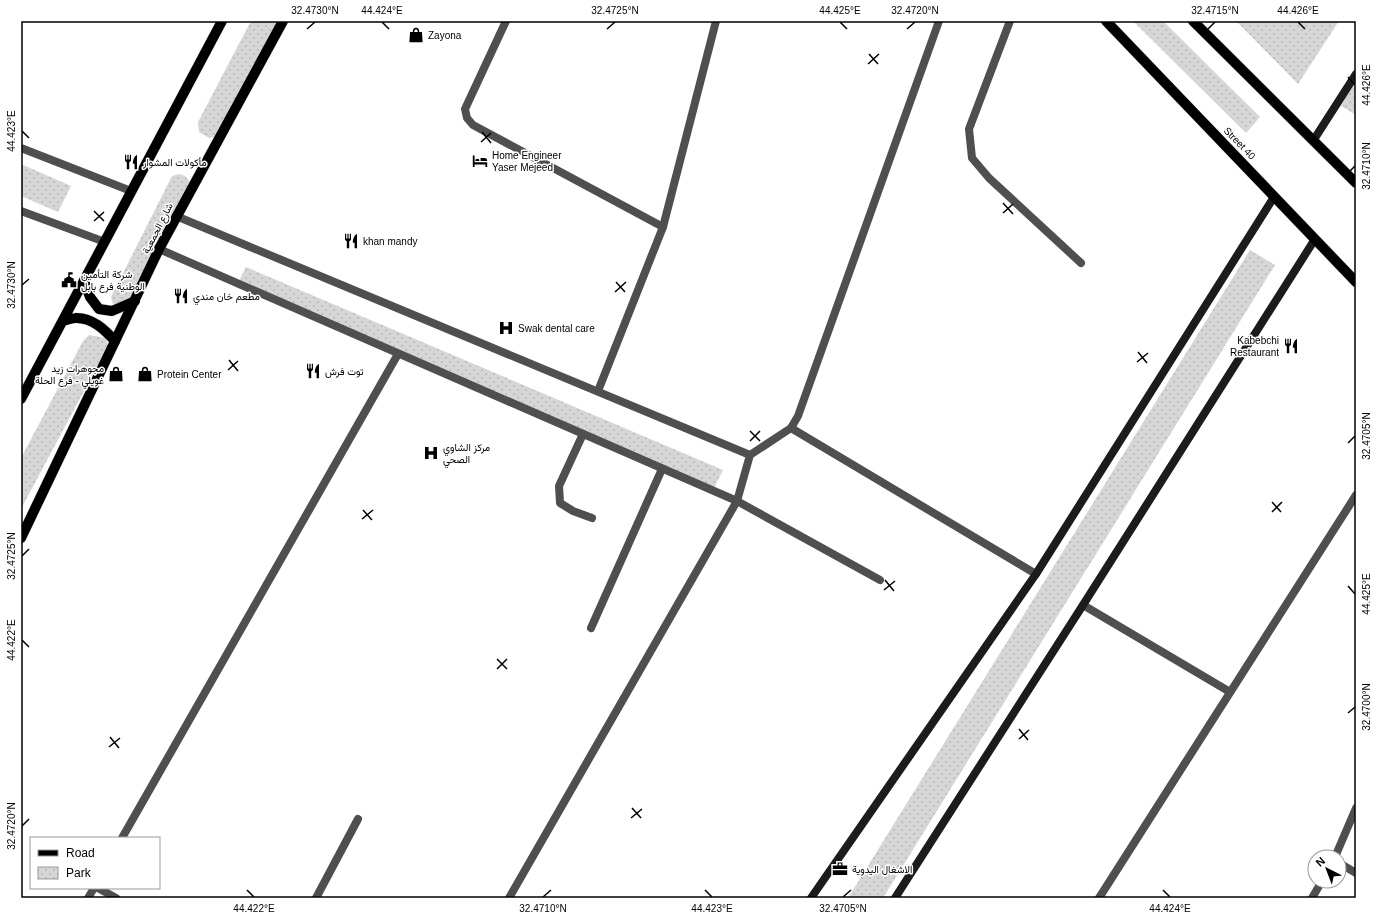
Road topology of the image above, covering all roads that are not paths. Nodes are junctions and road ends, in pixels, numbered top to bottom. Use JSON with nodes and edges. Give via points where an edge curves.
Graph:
{"nodes":[{"id":1,"x":222,"y":21,"type":"edge"},
{"id":2,"x":283,"y":21,"type":"edge"},
{"id":3,"x":506,"y":21,"type":"edge"},
{"id":4,"x":716,"y":21,"type":"edge"},
{"id":5,"x":939,"y":21,"type":"edge"},
{"id":6,"x":1010,"y":21,"type":"edge"},
{"id":7,"x":1106,"y":21,"type":"edge"},
{"id":8,"x":1192,"y":21,"type":"edge"},
{"id":9,"x":1356,"y":74,"type":"edge"},
{"id":10,"x":1313,"y":141,"type":"junction"},
{"id":11,"x":21,"y":148,"type":"edge"},
{"id":12,"x":1355,"y":179,"type":"edge"},
{"id":13,"x":131,"y":191,"type":"junction"},
{"id":14,"x":1274,"y":197,"type":"junction"},
{"id":15,"x":21,"y":211,"type":"edge"},
{"id":16,"x":176,"y":216,"type":"junction"},
{"id":17,"x":663,"y":227,"type":"junction"},
{"id":18,"x":1315,"y":239,"type":"junction"},
{"id":19,"x":105,"y":242,"type":"junction"},
{"id":20,"x":159,"y":249,"type":"junction"},
{"id":21,"x":1081,"y":263,"type":"dead end"},
{"id":22,"x":84,"y":281,"type":"junction"},
{"id":23,"x":1356,"y":282,"type":"edge"},
{"id":24,"x":135,"y":301,"type":"junction"},
{"id":25,"x":63,"y":321,"type":"junction"},
{"id":26,"x":115,"y":341,"type":"junction"},
{"id":27,"x":398,"y":354,"type":"junction"},
{"id":28,"x":598,"y":391,"type":"junction"},
{"id":29,"x":21,"y":399,"type":"edge"},
{"id":30,"x":791,"y":428,"type":"junction"},
{"id":31,"x":583,"y":434,"type":"junction"},
{"id":32,"x":750,"y":455,"type":"junction"},
{"id":33,"x":662,"y":469,"type":"junction"},
{"id":34,"x":1356,"y":495,"type":"edge"},
{"id":35,"x":737,"y":501,"type":"junction"},
{"id":36,"x":592,"y":518,"type":"dead end"},
{"id":37,"x":24,"y":526,"type":"edge"},
{"id":38,"x":21,"y":538,"type":"edge"},
{"id":39,"x":1036,"y":574,"type":"junction"},
{"id":40,"x":880,"y":580,"type":"dead end"},
{"id":41,"x":1083,"y":605,"type":"junction"},
{"id":42,"x":591,"y":628,"type":"dead end"},
{"id":43,"x":1230,"y":692,"type":"junction"},
{"id":44,"x":1356,"y":808,"type":"edge"},
{"id":45,"x":358,"y":819,"type":"dead end"},
{"id":46,"x":123,"y":837,"type":"edge"},
{"id":47,"x":1338,"y":849,"type":"edge"},
{"id":48,"x":1347,"y":868,"type":"edge"},
{"id":49,"x":1356,"y":873,"type":"edge"},
{"id":50,"x":93,"y":889,"type":"edge"},
{"id":51,"x":100,"y":889,"type":"edge"},
{"id":52,"x":1317,"y":889,"type":"edge"},
{"id":53,"x":88,"y":898,"type":"edge"},
{"id":54,"x":116,"y":898,"type":"edge"},
{"id":55,"x":316,"y":898,"type":"edge"},
{"id":56,"x":509,"y":898,"type":"edge"},
{"id":57,"x":811,"y":898,"type":"edge"},
{"id":58,"x":895,"y":898,"type":"edge"},
{"id":59,"x":1099,"y":898,"type":"edge"},
{"id":60,"x":1312,"y":898,"type":"edge"}],
"edges":[{"from":1,"to":13,"type":"main road"},
{"from":2,"to":16,"type":"main road","name":"شارع الجمعية"},
{"from":3,"to":17,"type":"street","via":[[465,109],[467,118],[473,125]]},
{"from":4,"to":17,"type":"street"},
{"from":5,"to":30,"type":"street","via":[[798,416]]},
{"from":6,"to":21,"type":"street","via":[[969,129],[972,158],[989,178]]},
{"from":7,"to":14,"type":"main road","name":"Street 40"},
{"from":8,"to":10,"type":"main road"},
{"from":9,"to":10,"type":"street"},
{"from":10,"to":12,"type":"main road"},
{"from":11,"to":13,"type":"street"},
{"from":13,"to":19,"type":"main road"},
{"from":14,"to":18,"type":"main road","name":"Street 40"},
{"from":14,"to":39,"type":"street"},
{"from":15,"to":19,"type":"street"},
{"from":16,"to":20,"type":"main road","name":"شارع الجمعية"},
{"from":16,"to":28,"type":"street"},
{"from":17,"to":28,"type":"street"},
{"from":18,"to":23,"type":"main road","name":"Street 40"},
{"from":18,"to":41,"type":"street"},
{"from":19,"to":22,"type":"main road"},
{"from":20,"to":24,"type":"main road","name":"شارع الجمعية"},
{"from":20,"to":27,"type":"street"},
{"from":22,"to":24,"type":"main road","via":[[90,297],[99,309],[112,311]]},
{"from":22,"to":25,"type":"main road"},
{"from":24,"to":26,"type":"main road","name":"شارع الجمعية"},
{"from":25,"to":26,"type":"main road","via":[[76,318],[91,321]]},
{"from":25,"to":29,"type":"main road"},
{"from":26,"to":37,"type":"main road","name":"شارع الجمعية"},
{"from":27,"to":31,"type":"street"},
{"from":27,"to":46,"type":"street"},
{"from":28,"to":32,"type":"street"},
{"from":30,"to":32,"type":"street"},
{"from":30,"to":39,"type":"street"},
{"from":31,"to":33,"type":"street"},
{"from":31,"to":36,"type":"street","via":[[559,486],[560,503]]},
{"from":32,"to":35,"type":"street"},
{"from":33,"to":35,"type":"street"},
{"from":33,"to":42,"type":"street"},
{"from":34,"to":43,"type":"street"},
{"from":35,"to":40,"type":"street"},
{"from":35,"to":56,"type":"street"},
{"from":37,"to":38,"type":"main road","name":"شارع الجمعية"},
{"from":39,"to":57,"type":"street"},
{"from":41,"to":43,"type":"street"},
{"from":41,"to":58,"type":"street"},
{"from":43,"to":59,"type":"street"},
{"from":44,"to":47,"type":"street"},
{"from":45,"to":55,"type":"street"},
{"from":48,"to":49,"type":"street"},
{"from":50,"to":53,"type":"street"},
{"from":51,"to":54,"type":"street"},
{"from":52,"to":60,"type":"street"}]}
